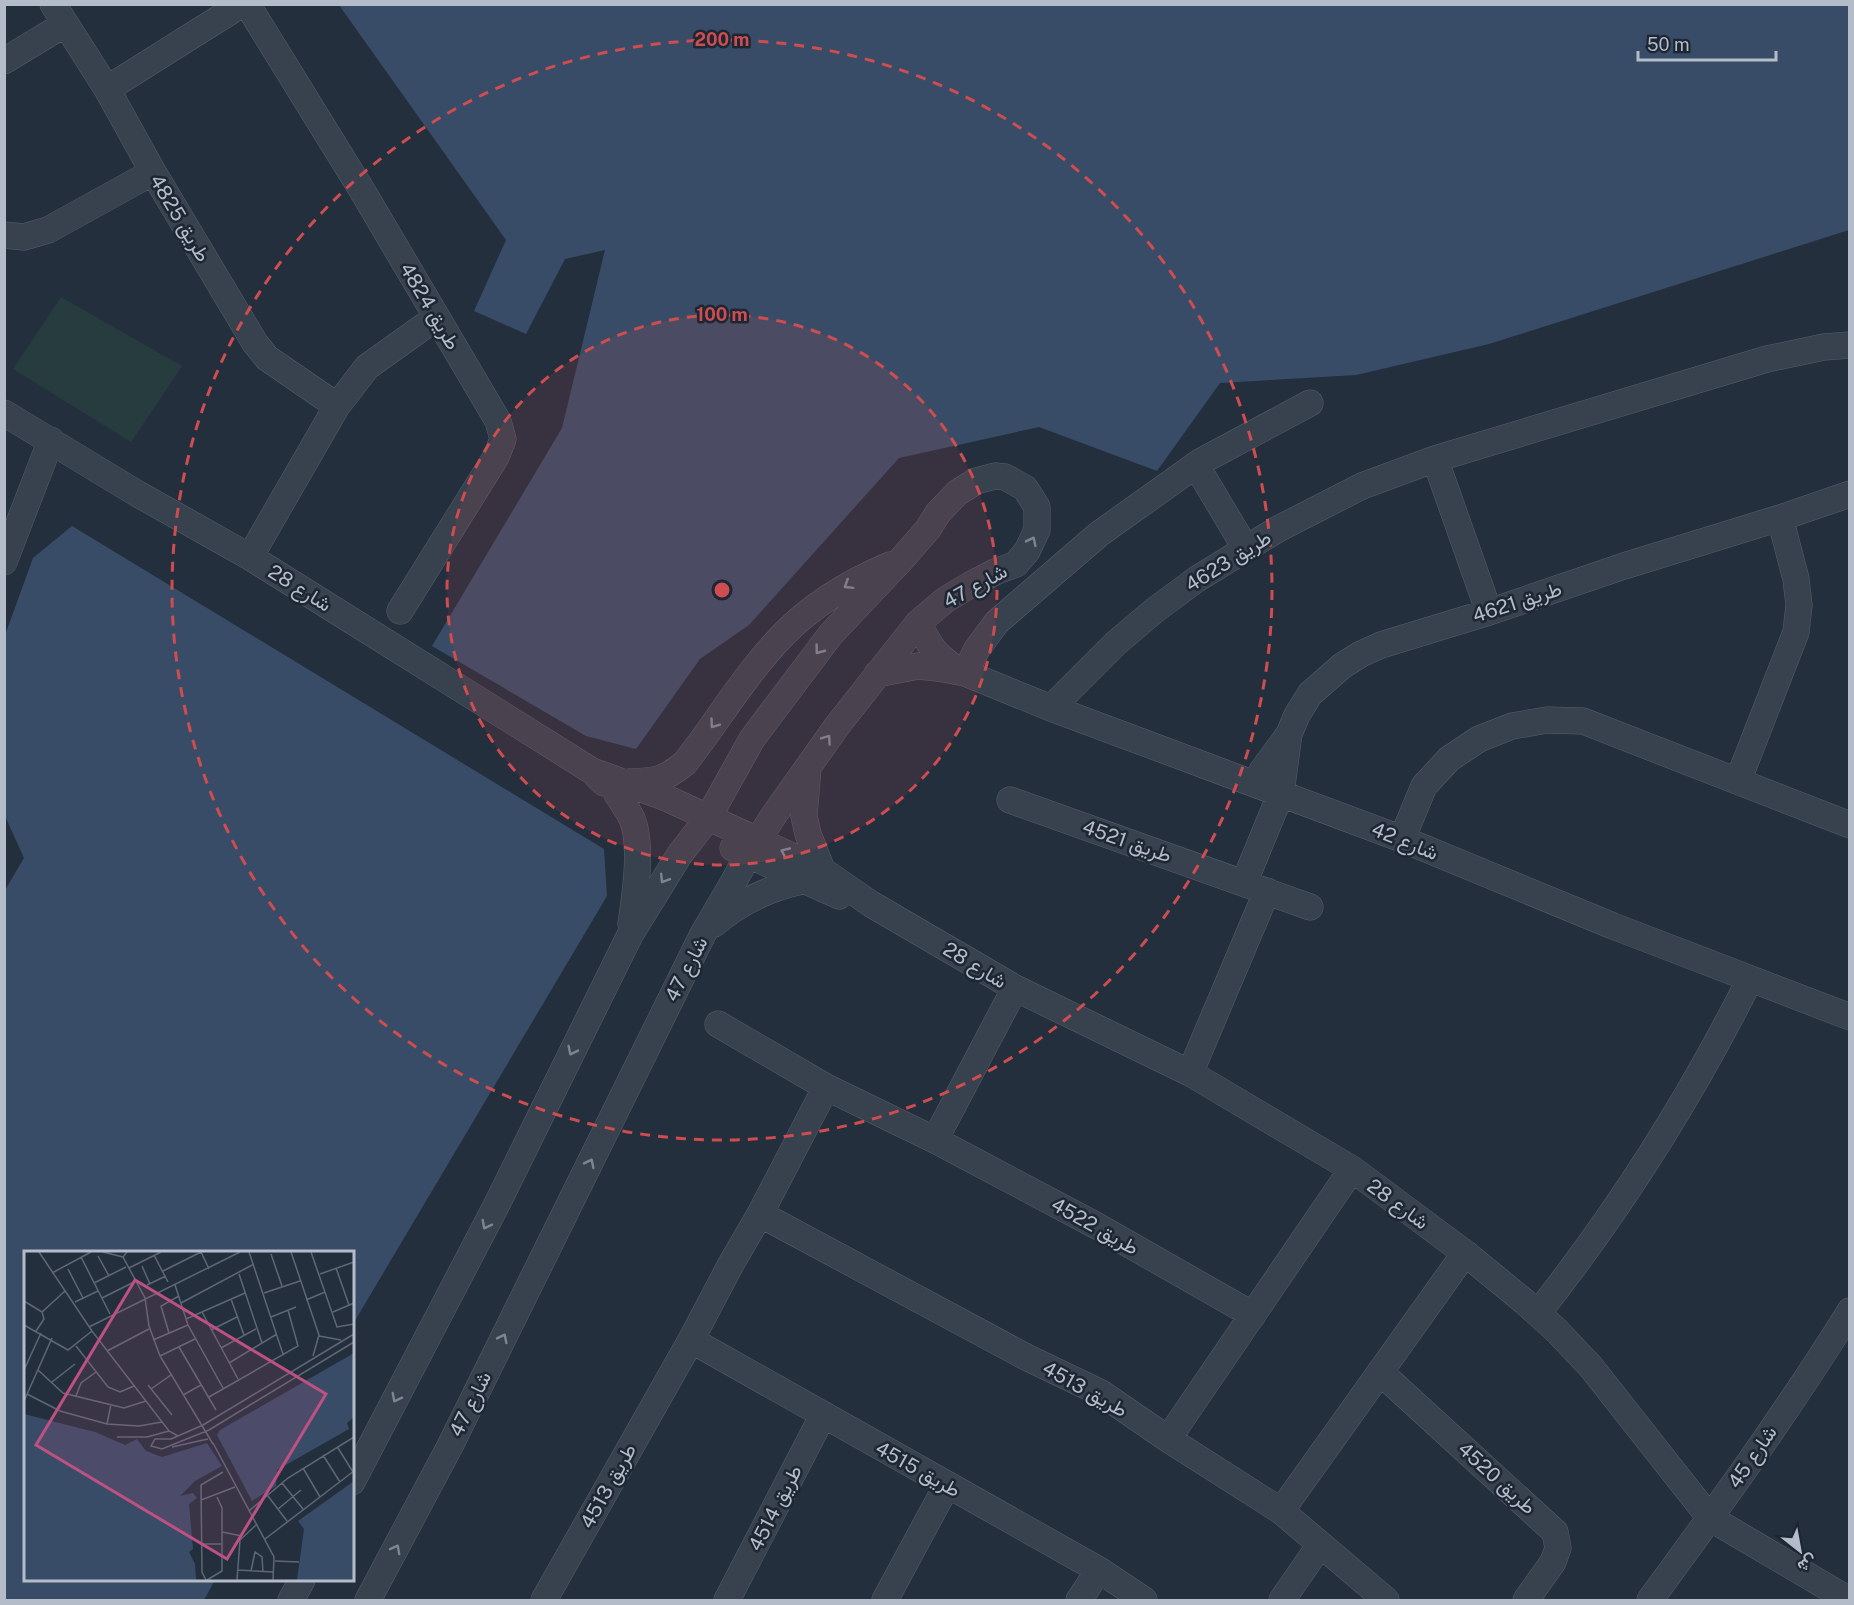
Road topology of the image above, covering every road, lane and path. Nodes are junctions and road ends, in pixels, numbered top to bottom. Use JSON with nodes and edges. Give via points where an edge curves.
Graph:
{"nodes":[{"id":1,"x":244,"y":4,"type":"edge"},
{"id":2,"x":59,"y":14,"type":"edge"},
{"id":3,"x":4,"y":62,"type":"edge"},
{"id":4,"x":107,"y":89,"type":"junction"},
{"id":5,"x":153,"y":172,"type":"junction"},
{"id":6,"x":4,"y":235,"type":"edge"},
{"id":7,"x":437,"y":316,"type":"junction"},
{"id":8,"x":1850,"y":345,"type":"edge"},
{"id":9,"x":1310,"y":403,"type":"dead end"},
{"id":10,"x":337,"y":406,"type":"junction"},
{"id":11,"x":4,"y":413,"type":"edge"},
{"id":12,"x":51,"y":440,"type":"junction"},
{"id":13,"x":1435,"y":459,"type":"junction"},
{"id":14,"x":1196,"y":465,"type":"junction"},
{"id":15,"x":1850,"y":494,"type":"edge"},
{"id":16,"x":1779,"y":518,"type":"junction"},
{"id":17,"x":9,"y":534,"type":"edge"},
{"id":18,"x":1246,"y":549,"type":"junction"},
{"id":19,"x":250,"y":557,"type":"junction"},
{"id":20,"x":901,"y":560,"type":"junction"},
{"id":21,"x":4,"y":562,"type":"edge"},
{"id":22,"x":400,"y":611,"type":"dead end"},
{"id":23,"x":1489,"y":612,"type":"junction"},
{"id":24,"x":918,"y":623,"type":"junction"},
{"id":25,"x":962,"y":672,"type":"junction"},
{"id":26,"x":877,"y":674,"type":"junction"},
{"id":27,"x":1051,"y":708,"type":"junction"},
{"id":28,"x":1289,"y":734,"type":"junction"},
{"id":29,"x":808,"y":767,"type":"junction"},
{"id":30,"x":1738,"y":781,"type":"junction"},
{"id":31,"x":1256,"y":783,"type":"junction"},
{"id":32,"x":622,"y":788,"type":"junction"},
{"id":33,"x":1281,"y":793,"type":"junction"},
{"id":34,"x":1011,"y":800,"type":"dead end"},
{"id":35,"x":703,"y":824,"type":"junction"},
{"id":36,"x":1850,"y":825,"type":"edge"},
{"id":37,"x":1402,"y":839,"type":"junction"},
{"id":38,"x":753,"y":847,"type":"junction"},
{"id":39,"x":812,"y":875,"type":"junction"},
{"id":40,"x":1255,"y":887,"type":"junction"},
{"id":41,"x":1310,"y":907,"type":"dead end"},
{"id":42,"x":703,"y":934,"type":"junction"},
{"id":43,"x":630,"y":935,"type":"junction"},
{"id":44,"x":1750,"y":979,"type":"junction"},
{"id":45,"x":1014,"y":988,"type":"junction"},
{"id":46,"x":1850,"y":1017,"type":"edge"},
{"id":47,"x":718,"y":1024,"type":"dead end"},
{"id":48,"x":1190,"y":1073,"type":"junction"},
{"id":49,"x":826,"y":1087,"type":"junction"},
{"id":50,"x":935,"y":1140,"type":"junction"},
{"id":51,"x":1352,"y":1169,"type":"junction"},
{"id":52,"x":760,"y":1214,"type":"junction"},
{"id":53,"x":1465,"y":1253,"type":"junction"},
{"id":54,"x":1850,"y":1311,"type":"edge"},
{"id":55,"x":1538,"y":1313,"type":"junction"},
{"id":56,"x":1253,"y":1315,"type":"junction"},
{"id":57,"x":691,"y":1340,"type":"junction"},
{"id":58,"x":1380,"y":1372,"type":"junction"},
{"id":59,"x":823,"y":1414,"type":"junction"},
{"id":60,"x":1168,"y":1439,"type":"junction"},
{"id":61,"x":354,"y":1478,"type":"edge"},
{"id":62,"x":947,"y":1485,"type":"junction"},
{"id":63,"x":1281,"y":1510,"type":"junction"},
{"id":64,"x":1710,"y":1518,"type":"junction"},
{"id":65,"x":1320,"y":1545,"type":"junction"},
{"id":66,"x":1099,"y":1570,"type":"junction"},
{"id":67,"x":301,"y":1581,"type":"edge"},
{"id":68,"x":1848,"y":1597,"type":"edge"},
{"id":69,"x":291,"y":1600,"type":"edge"},
{"id":70,"x":368,"y":1600,"type":"edge"},
{"id":71,"x":544,"y":1600,"type":"edge"},
{"id":72,"x":727,"y":1600,"type":"edge"},
{"id":73,"x":885,"y":1600,"type":"edge"},
{"id":74,"x":1079,"y":1600,"type":"edge"},
{"id":75,"x":1144,"y":1600,"type":"edge"},
{"id":76,"x":1282,"y":1600,"type":"edge"},
{"id":77,"x":1386,"y":1600,"type":"edge"},
{"id":78,"x":1526,"y":1600,"type":"edge"},
{"id":79,"x":1650,"y":1600,"type":"edge"}],
"edges":[{"from":1,"to":4,"type":"street"},
{"from":1,"to":7,"type":"street","name":"طريق 4824"},
{"from":2,"to":3,"type":"street"},
{"from":2,"to":4,"type":"street","name":"طريق 4825"},
{"from":4,"to":5,"type":"street","name":"طريق 4825"},
{"from":5,"to":6,"type":"street","via":[[48,230],[24,237]]},
{"from":5,"to":10,"type":"street","name":"طريق 4825","via":[[255,343],[267,358]]},
{"from":7,"to":10,"type":"street","via":[[366,367]]},
{"from":7,"to":22,"type":"street","name":"طريق 4824","via":[[498,421],[503,439],[496,457]]},
{"from":8,"to":13,"type":"street","via":[[1767,359]]},
{"from":9,"to":14,"type":"street"},
{"from":10,"to":19,"type":"street"},
{"from":11,"to":12,"type":"street","name":"شارع 28"},
{"from":12,"to":17,"type":"street"},
{"from":12,"to":19,"type":"street","name":"شارع 28"},
{"from":13,"to":18,"type":"street","name":"طريق 4623","via":[[1362,486]]},
{"from":13,"to":23,"type":"street"},
{"from":14,"to":18,"type":"street"},
{"from":14,"to":25,"type":"street","via":[[1099,534],[997,622]]},
{"from":15,"to":16,"type":"street","name":"طريق 4621"},
{"from":16,"to":23,"type":"street","name":"طريق 4621"},
{"from":16,"to":30,"type":"street","via":[[1796,579],[1796,632]]},
{"from":17,"to":21,"type":"street"},
{"from":18,"to":27,"type":"street","name":"طريق 4623","via":[[1155,610]]},
{"from":19,"to":32,"type":"street","name":"شارع 28"},
{"from":24,"to":20,"type":"street","name":"شارع 47","one_way":true,"via":[[945,600],[1016,564],[1037,530],[1037,507],[1025,488],[1005,477],[976,481],[957,493],[938,513]]},
{"from":20,"to":32,"type":"street","one_way":true,"via":[[858,579],[819,604],[783,635],[685,763],[655,781]]},
{"from":20,"to":35,"type":"street","name":"شارع 47","one_way":true,"via":[[831,634],[758,731]]},
{"from":23,"to":28,"type":"street","name":"طريق 4621","via":[[1381,645],[1342,666],[1310,694]]},
{"from":24,"to":25,"type":"street","name":"شارع 42","via":[[931,649]]},
{"from":24,"to":26,"type":"street","name":"شارع 47"},
{"from":25,"to":26,"type":"street","name":"شارع 42","via":[[918,666]]},
{"from":25,"to":27,"type":"street","name":"شارع 42"},
{"from":29,"to":26,"type":"street","name":"شارع 47","one_way":true},
{"from":27,"to":31,"type":"street","name":"شارع 42"},
{"from":28,"to":31,"type":"street","name":"طريق 4621"},
{"from":28,"to":33,"type":"street","name":"طريق 4621"},
{"from":29,"to":38,"type":"street","name":"شارع 47"},
{"from":29,"to":39,"type":"street","via":[[804,816]]},
{"from":30,"to":36,"type":"street"},
{"from":30,"to":37,"type":"street","via":[[1584,721],[1547,720],[1512,726],[1479,739],[1449,759],[1424,786]]},
{"from":31,"to":33,"type":"street","name":"شارع 42"},
{"from":32,"to":35,"type":"street","name":"شارع 28","via":[[668,816]]},
{"from":32,"to":43,"type":"street","via":[[637,844]]},
{"from":33,"to":37,"type":"street","name":"شارع 42"},
{"from":33,"to":40,"type":"street"},
{"from":34,"to":40,"type":"street","name":"طريق 4521"},
{"from":35,"to":38,"type":"street","name":"شارع 28"},
{"from":35,"to":43,"type":"street","name":"شارع 47","one_way":true},
{"from":37,"to":44,"type":"street","name":"شارع 42"},
{"from":38,"to":39,"type":"street","name":"شارع 28"},
{"from":38,"to":42,"type":"street","name":"شارع 47"},
{"from":39,"to":42,"type":"street","via":[[743,902]]},
{"from":39,"to":45,"type":"street","name":"شارع 28","via":[[871,904]]},
{"from":40,"to":41,"type":"street","name":"طريق 4521"},
{"from":40,"to":48,"type":"street"},
{"from":70,"to":42,"type":"street","name":"شارع 47","one_way":true,"via":[[450,1446]]},
{"from":43,"to":61,"type":"street","name":"شارع 47","one_way":true,"via":[[501,1196]]},
{"from":44,"to":46,"type":"street","name":"شارع 42"},
{"from":44,"to":55,"type":"street","via":[[1653,1154]]},
{"from":45,"to":48,"type":"street","name":"شارع 28"},
{"from":45,"to":50,"type":"street"},
{"from":47,"to":49,"type":"street","name":"طريق 4522"},
{"from":48,"to":51,"type":"street","name":"شارع 28"},
{"from":49,"to":50,"type":"street","name":"طريق 4522"},
{"from":49,"to":52,"type":"street","name":"طريق 4513"},
{"from":50,"to":56,"type":"street","name":"طريق 4522"},
{"from":51,"to":53,"type":"street","name":"شارع 28"},
{"from":51,"to":56,"type":"street"},
{"from":52,"to":57,"type":"street","name":"طريق 4513"},
{"from":52,"to":60,"type":"street","name":"طريق 4513","via":[[1101,1393]]},
{"from":53,"to":55,"type":"street","name":"شارع 28"},
{"from":53,"to":58,"type":"street"},
{"from":54,"to":64,"type":"street","name":"شارع 45"},
{"from":55,"to":64,"type":"street","name":"شارع 28","via":[[1591,1367]]},
{"from":56,"to":60,"type":"street"},
{"from":57,"to":59,"type":"street","name":"طريق 4515"},
{"from":57,"to":71,"type":"street","name":"طريق 4513"},
{"from":58,"to":63,"type":"street"},
{"from":58,"to":78,"type":"street","name":"طريق 4520","via":[[1555,1532],[1558,1548],[1553,1563]]},
{"from":59,"to":62,"type":"street","name":"طريق 4515"},
{"from":59,"to":72,"type":"street","name":"طريق 4514"},
{"from":60,"to":63,"type":"street","name":"طريق 4513"},
{"from":62,"to":66,"type":"street","name":"طريق 4515"},
{"from":62,"to":73,"type":"street"},
{"from":63,"to":65,"type":"street","name":"طريق 4513"},
{"from":64,"to":68,"type":"street","name":"شارع 28"},
{"from":64,"to":79,"type":"street","name":"شارع 45"},
{"from":65,"to":76,"type":"street"},
{"from":65,"to":77,"type":"street","name":"طريق 4513"},
{"from":66,"to":74,"type":"street"},
{"from":66,"to":75,"type":"street","name":"طريق 4515"},
{"from":67,"to":69,"type":"street"}]}
